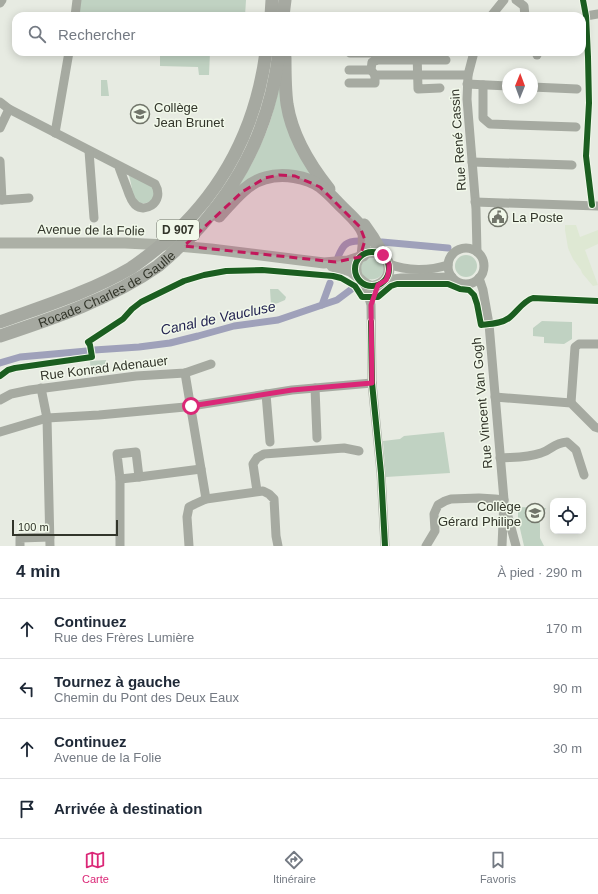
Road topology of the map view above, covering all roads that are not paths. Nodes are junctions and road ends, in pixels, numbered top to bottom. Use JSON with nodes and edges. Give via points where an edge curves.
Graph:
{"nodes":[{"id":1,"x":2,"y":0,"type":"edge"},
{"id":2,"x":77,"y":0,"type":"edge"},
{"id":3,"x":272,"y":0,"type":"edge"},
{"id":4,"x":285,"y":0,"type":"edge"},
{"id":5,"x":504,"y":0,"type":"edge"},
{"id":6,"x":516,"y":0,"type":"edge"},
{"id":7,"x":0,"y":3,"type":"edge"},
{"id":8,"x":76,"y":12,"type":"edge"},
{"id":9,"x":271,"y":12,"type":"edge"},
{"id":10,"x":284,"y":12,"type":"edge"},
{"id":11,"x":494,"y":12,"type":"edge"},
{"id":12,"x":524,"y":12,"type":"edge"},
{"id":13,"x":598,"y":14,"type":"edge"},
{"id":14,"x":586,"y":16,"type":"dead end"},
{"id":15,"x":68,"y":56,"type":"edge"},
{"id":16,"x":265,"y":56,"type":"edge"},
{"id":17,"x":279,"y":56,"type":"edge"},
{"id":18,"x":285,"y":56,"type":"edge"},
{"id":19,"x":376,"y":56,"type":"edge"},
{"id":20,"x":417,"y":56,"type":"edge"},
{"id":21,"x":473,"y":56,"type":"edge"},
{"id":22,"x":376,"y":60,"type":"junction"},
{"id":23,"x":446,"y":60,"type":"dead end"},
{"id":24,"x":349,"y":70,"type":"dead end"},
{"id":25,"x":373,"y":73,"type":"junction"},
{"id":26,"x":418,"y":75,"type":"junction"},
{"id":27,"x":468,"y":75,"type":"junction"},
{"id":28,"x":349,"y":84,"type":"dead end"},
{"id":29,"x":467,"y":84,"type":"junction"},
{"id":30,"x":483,"y":85,"type":"junction"},
{"id":31,"x":502,"y":86,"type":"edge"},
{"id":32,"x":538,"y":87,"type":"edge"},
{"id":33,"x":440,"y":88,"type":"dead end"},
{"id":34,"x":577,"y":89,"type":"dead end"},
{"id":35,"x":0,"y":102,"type":"edge"},
{"id":36,"x":9,"y":109,"type":"junction"},
{"id":37,"x":576,"y":127,"type":"dead end"},
{"id":38,"x":0,"y":128,"type":"edge"},
{"id":39,"x":55,"y":133,"type":"junction"},
{"id":40,"x":89,"y":151,"type":"junction"},
{"id":41,"x":0,"y":161,"type":"edge"},
{"id":42,"x":472,"y":162,"type":"junction"},
{"id":43,"x":572,"y":164,"type":"dead end"},
{"id":44,"x":119,"y":167,"type":"junction"},
{"id":45,"x":29,"y":198,"type":"dead end"},
{"id":46,"x":1,"y":200,"type":"edge"},
{"id":47,"x":476,"y":202,"type":"junction"},
{"id":48,"x":598,"y":206,"type":"edge"},
{"id":49,"x":94,"y":218,"type":"dead end"},
{"id":50,"x":476,"y":227,"type":"junction"},
{"id":51,"x":0,"y":243,"type":"edge"},
{"id":52,"x":465,"y":248,"type":"junction"},
{"id":53,"x":477,"y":252,"type":"junction"},
{"id":54,"x":383,"y":255,"type":"junction"},
{"id":55,"x":361,"y":256,"type":"junction"},
{"id":56,"x":324,"y":262,"type":"junction"},
{"id":57,"x":159,"y":265,"type":"junction"},
{"id":58,"x":448,"y":265,"type":"junction"},
{"id":59,"x":452,"y":277,"type":"junction"},
{"id":60,"x":479,"y":278,"type":"junction"},
{"id":61,"x":361,"y":281,"type":"junction"},
{"id":62,"x":382,"y":282,"type":"junction"},
{"id":63,"x":467,"y":284,"type":"junction"},
{"id":64,"x":371,"y":305,"type":"junction"},
{"id":65,"x":486,"y":305,"type":"junction"},
{"id":66,"x":0,"y":322,"type":"edge"},
{"id":67,"x":0,"y":336,"type":"edge"},
{"id":68,"x":598,"y":344,"type":"edge"},
{"id":69,"x":211,"y":364,"type":"dead end"},
{"id":70,"x":185,"y":373,"type":"junction"},
{"id":71,"x":372,"y":383,"type":"junction"},
{"id":72,"x":41,"y":388,"type":"junction"},
{"id":73,"x":315,"y":388,"type":"junction"},
{"id":74,"x":266,"y":394,"type":"junction"},
{"id":75,"x":495,"y":397,"type":"junction"},
{"id":76,"x":0,"y":400,"type":"edge"},
{"id":77,"x":571,"y":403,"type":"junction"},
{"id":78,"x":191,"y":406,"type":"junction"},
{"id":79,"x":47,"y":418,"type":"junction"},
{"id":80,"x":598,"y":428,"type":"edge"},
{"id":81,"x":0,"y":432,"type":"edge"},
{"id":82,"x":317,"y":438,"type":"dead end"},
{"id":83,"x":270,"y":442,"type":"dead end"},
{"id":84,"x":360,"y":451,"type":"dead end"},
{"id":85,"x":500,"y":458,"type":"junction"},
{"id":86,"x":201,"y":469,"type":"junction"},
{"id":87,"x":584,"y":476,"type":"dead end"},
{"id":88,"x":139,"y":477,"type":"junction"},
{"id":89,"x":120,"y":479,"type":"junction"},
{"id":90,"x":257,"y":491,"type":"junction"},
{"id":91,"x":206,"y":499,"type":"junction"},
{"id":92,"x":504,"y":500,"type":"junction"},
{"id":93,"x":50,"y":542,"type":"edge"},
{"id":94,"x":516,"y":544,"type":"edge"},
{"id":95,"x":20,"y":546,"type":"edge"},
{"id":96,"x":120,"y":546,"type":"edge"},
{"id":97,"x":189,"y":546,"type":"edge"},
{"id":98,"x":278,"y":546,"type":"edge"},
{"id":99,"x":385,"y":546,"type":"edge"},
{"id":100,"x":426,"y":546,"type":"edge"},
{"id":101,"x":503,"y":546,"type":"edge"}],
"edges":[{"from":1,"to":7,"type":"street"},
{"from":2,"to":8,"type":"street"},
{"from":3,"to":9,"type":"highway"},
{"from":4,"to":10,"type":"highway"},
{"from":5,"to":11,"type":"street"},
{"from":6,"to":12,"type":"street","via":[[524,6]]},
{"from":13,"to":14,"type":"street"},
{"from":15,"to":39,"type":"street"},
{"from":16,"to":66,"type":"highway","name":"Rocade Charles de Gaulle","number":"D 907","via":[[259,90],[246,131],[233,158],[220,180],[180,229],[151,254],[105,282]]},
{"from":17,"to":57,"type":"highway","name":"Rocade Charles de Gaulle","number":"D 907","via":[[268,106],[249,156],[219,205],[197,231]]},
{"from":18,"to":54,"type":"highway","via":[[287,104],[292,126],[301,146],[329,188],[358,217]]},
{"from":19,"to":22,"type":"street"},
{"from":20,"to":22,"type":"street"},
{"from":20,"to":23,"type":"street"},
{"from":20,"to":26,"type":"street"},
{"from":21,"to":27,"type":"street","name":"Rue René Cassin"},
{"from":22,"to":25,"type":"street","via":[[372,62]]},
{"from":24,"to":25,"type":"street"},
{"from":25,"to":26,"type":"street"},
{"from":25,"to":28,"type":"street","via":[[375,83]]},
{"from":26,"to":27,"type":"street"},
{"from":26,"to":33,"type":"street","via":[[418,89]]},
{"from":27,"to":29,"type":"street","name":"Rue René Cassin"},
{"from":29,"to":30,"type":"street"},
{"from":29,"to":42,"type":"street","name":"Rue René Cassin"},
{"from":30,"to":31,"type":"street"},
{"from":30,"to":37,"type":"street","via":[[483,118],[490,124]]},
{"from":32,"to":34,"type":"street"},
{"from":35,"to":36,"type":"street"},
{"from":36,"to":38,"type":"street"},
{"from":36,"to":39,"type":"street"},
{"from":39,"to":40,"type":"street"},
{"from":40,"to":44,"type":"street"},
{"from":40,"to":49,"type":"street"},
{"from":41,"to":46,"type":"street"},
{"from":42,"to":43,"type":"street"},
{"from":42,"to":47,"type":"street","name":"Rue René Cassin"},
{"from":44,"to":44,"type":"street","via":[[133,202],[144,208],[153,205],[158,197],[155,184]]},
{"from":45,"to":46,"type":"street"},
{"from":47,"to":48,"type":"street"},
{"from":47,"to":50,"type":"street","name":"Rue René Cassin"},
{"from":50,"to":52,"type":"street","name":"Rue René Cassin"},
{"from":50,"to":53,"type":"street","name":"Rue René Cassin"},
{"from":51,"to":56,"type":"main road","name":"Avenue de la Folie","via":[[167,245]]},
{"from":52,"to":53,"type":"street"},
{"from":52,"to":58,"type":"street","via":[[456,252]]},
{"from":53,"to":60,"type":"street","via":[[483,262],[483,271]]},
{"from":54,"to":55,"type":"main road","name":"Avenue de la Folie","via":[[367,252]]},
{"from":54,"to":58,"type":"street","name":"Avenue de la Folie","via":[[406,269]]},
{"from":54,"to":62,"type":"main road","via":[[389,269]]},
{"from":55,"to":56,"type":"main road","name":"Avenue de la Folie","via":[[348,261]]},
{"from":55,"to":57,"type":"highway","via":[[365,240],[360,227],[350,215],[320,186],[295,176],[279,175],[254,183],[242,192],[202,233]]},
{"from":55,"to":61,"type":"main road","via":[[356,267],[356,273]]},
{"from":56,"to":61,"type":"main road","name":"Avenue de la Folie","via":[[351,272]]},
{"from":57,"to":67,"type":"highway","name":"Rocade Charles de Gaulle","number":"D 907","via":[[93,302]]},
{"from":58,"to":59,"type":"street"},
{"from":59,"to":62,"type":"street","name":"Avenue de la Folie","via":[[401,278]]},
{"from":59,"to":63,"type":"street"},
{"from":60,"to":63,"type":"street"},
{"from":60,"to":65,"type":"street","name":"Rue Vincent Van Gogh"},
{"from":61,"to":62,"type":"main road","name":"Avenue de la Folie","via":[[369,285]]},
{"from":61,"to":64,"type":"street"},
{"from":62,"to":64,"type":"street"},
{"from":63,"to":65,"type":"street","name":"Rue Vincent Van Gogh","via":[[479,292]]},
{"from":64,"to":71,"type":"street"},
{"from":65,"to":75,"type":"street","name":"Rue Vincent Van Gogh"},
{"from":68,"to":77,"type":"street","via":[[579,344],[575,347]]},
{"from":69,"to":70,"type":"street","name":"Rue Konrad Adenauer"},
{"from":70,"to":72,"type":"street","name":"Rue Konrad Adenauer","via":[[136,376]]},
{"from":70,"to":78,"type":"street"},
{"from":71,"to":73,"type":"street"},
{"from":71,"to":99,"type":"street"},
{"from":72,"to":76,"type":"street","name":"Rue Konrad Adenauer","via":[[11,394]]},
{"from":72,"to":79,"type":"street"},
{"from":73,"to":74,"type":"street"},
{"from":73,"to":82,"type":"street"},
{"from":74,"to":78,"type":"street"},
{"from":74,"to":83,"type":"street"},
{"from":75,"to":77,"type":"street"},
{"from":75,"to":85,"type":"street","name":"Rue Vincent Van Gogh"},
{"from":77,"to":80,"type":"street"},
{"from":78,"to":79,"type":"street"},
{"from":78,"to":86,"type":"street"},
{"from":79,"to":81,"type":"street"},
{"from":79,"to":93,"type":"street"},
{"from":84,"to":90,"type":"street","via":[[344,448],[264,454],[253,464]]},
{"from":85,"to":87,"type":"street","via":[[543,453],[559,443],[567,442],[576,450]]},
{"from":85,"to":92,"type":"street","name":"Rue Vincent Van Gogh"},
{"from":86,"to":88,"type":"street"},
{"from":86,"to":91,"type":"street"},
{"from":88,"to":89,"type":"street"},
{"from":88,"to":89,"type":"street","via":[[136,452],[117,454]]},
{"from":89,"to":96,"type":"street"},
{"from":90,"to":91,"type":"street"},
{"from":90,"to":98,"type":"street","via":[[263,491],[274,499]]},
{"from":91,"to":97,"type":"street","via":[[189,507]]},
{"from":92,"to":94,"type":"street","name":"Rue Vincent Van Gogh"},
{"from":92,"to":100,"type":"street","via":[[450,499],[438,505],[434,514],[435,532]]},
{"from":92,"to":101,"type":"street","name":"Rue Vincent Van Gogh"},
{"from":93,"to":95,"type":"street","via":[[20,538]]}]}
